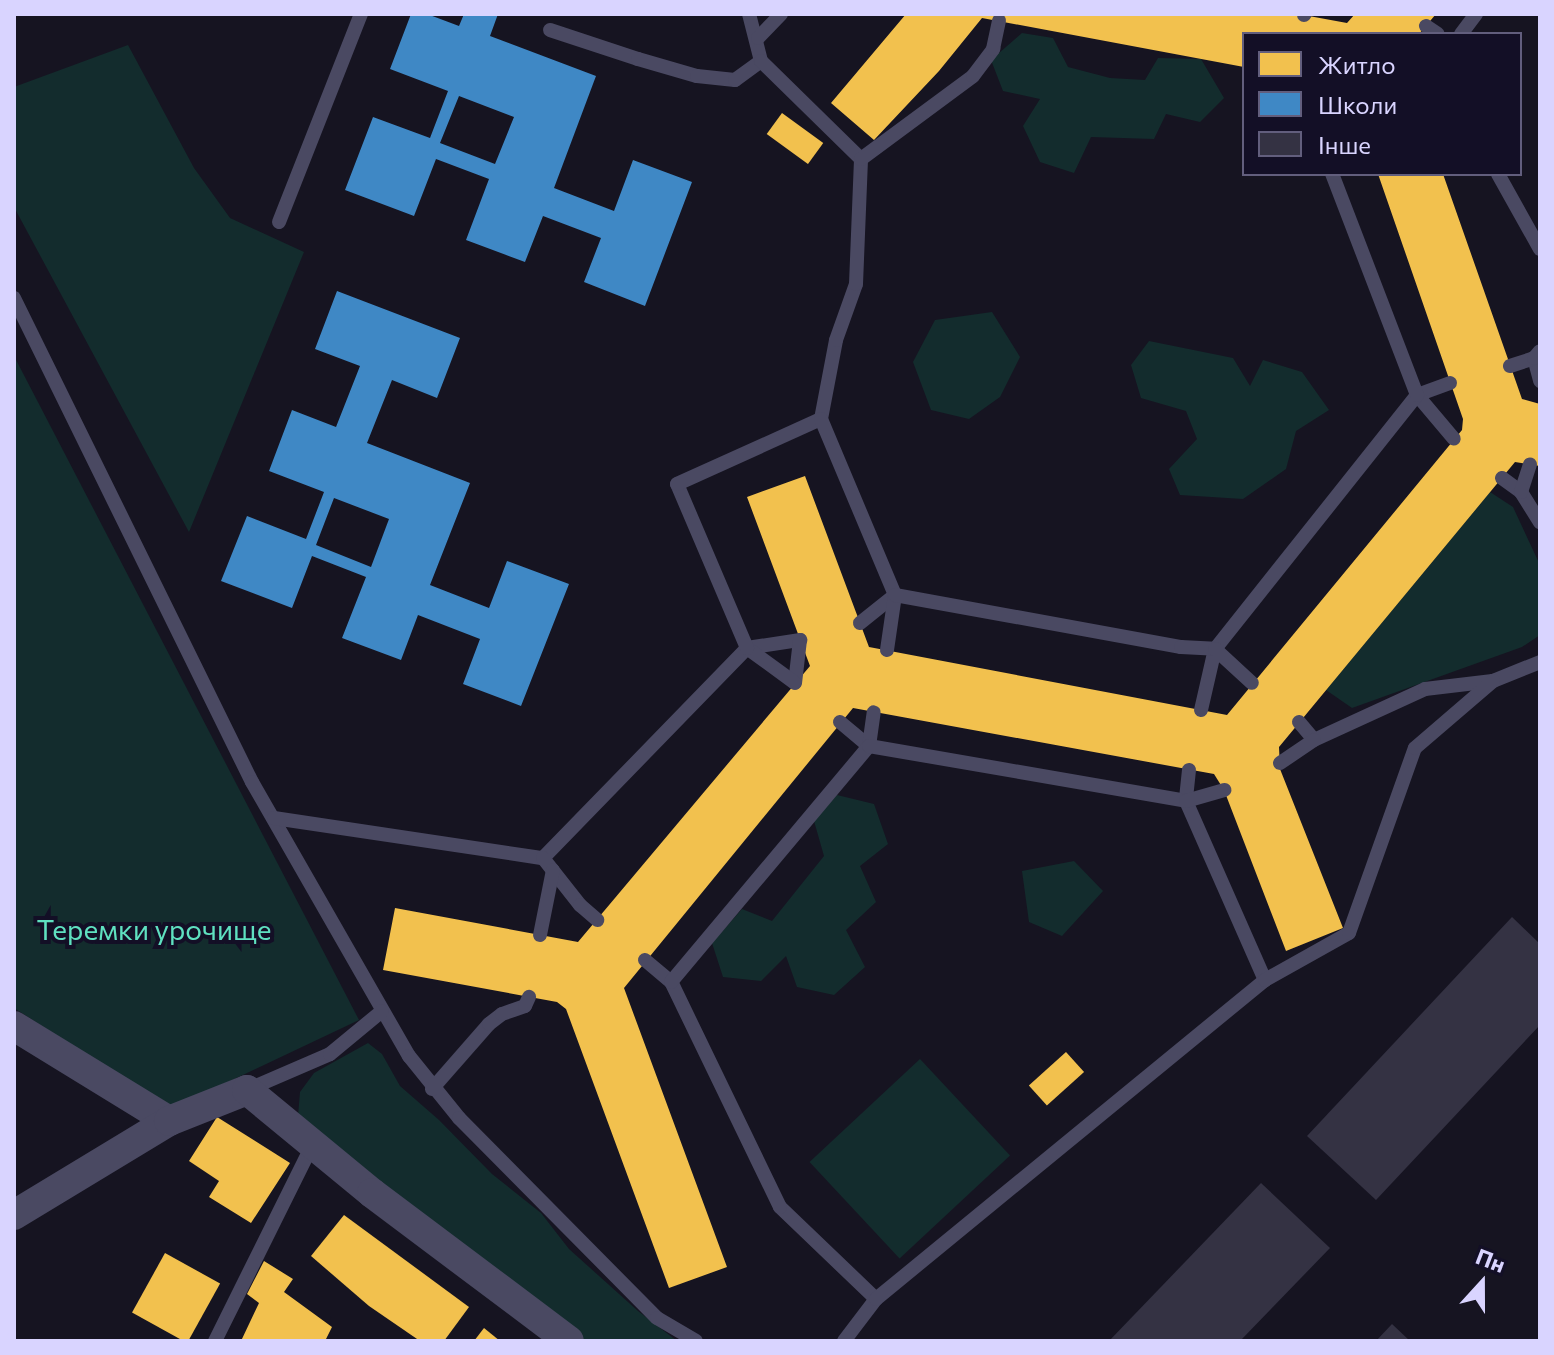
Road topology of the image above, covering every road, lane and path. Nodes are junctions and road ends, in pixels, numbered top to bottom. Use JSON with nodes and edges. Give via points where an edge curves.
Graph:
{"nodes":[{"id":1,"x":361,"y":14,"type":"edge"},
{"id":2,"x":749,"y":14,"type":"edge"},
{"id":3,"x":781,"y":14,"type":"edge"},
{"id":4,"x":1476,"y":14,"type":"edge"},
{"id":5,"x":999,"y":21,"type":"dead end"},
{"id":6,"x":550,"y":30,"type":"dead end"},
{"id":7,"x":1462,"y":32,"type":"edge"},
{"id":8,"x":758,"y":38,"type":"junction"},
{"id":9,"x":761,"y":61,"type":"junction"},
{"id":10,"x":861,"y":159,"type":"junction"},
{"id":11,"x":1333,"y":176,"type":"edge"},
{"id":12,"x":1499,"y":176,"type":"edge"},
{"id":13,"x":279,"y":222,"type":"dead end"},
{"id":14,"x":1540,"y":249,"type":"edge"},
{"id":15,"x":14,"y":298,"type":"edge"},
{"id":16,"x":1537,"y":354,"type":"edge"},
{"id":17,"x":1510,"y":366,"type":"dead end"},
{"id":18,"x":1540,"y":381,"type":"edge"},
{"id":19,"x":1450,"y":383,"type":"dead end"},
{"id":20,"x":1417,"y":395,"type":"junction"},
{"id":21,"x":821,"y":419,"type":"junction"},
{"id":22,"x":1454,"y":439,"type":"dead end"},
{"id":23,"x":1530,"y":464,"type":"dead end"},
{"id":24,"x":1502,"y":478,"type":"dead end"},
{"id":25,"x":1521,"y":492,"type":"junction"},
{"id":26,"x":1540,"y":523,"type":"edge"},
{"id":27,"x":895,"y":595,"type":"junction"},
{"id":28,"x":860,"y":623,"type":"dead end"},
{"id":29,"x":1215,"y":649,"type":"junction"},
{"id":30,"x":887,"y":650,"type":"dead end"},
{"id":31,"x":1540,"y":662,"type":"edge"},
{"id":32,"x":1493,"y":681,"type":"junction"},
{"id":33,"x":1252,"y":683,"type":"dead end"},
{"id":34,"x":1201,"y":710,"type":"dead end"},
{"id":35,"x":874,"y":712,"type":"dead end"},
{"id":36,"x":840,"y":722,"type":"dead end"},
{"id":37,"x":1299,"y":722,"type":"dead end"},
{"id":38,"x":1314,"y":740,"type":"junction"},
{"id":39,"x":869,"y":746,"type":"junction"},
{"id":40,"x":1280,"y":763,"type":"dead end"},
{"id":41,"x":1189,"y":770,"type":"dead end"},
{"id":42,"x":1224,"y":790,"type":"dead end"},
{"id":43,"x":1186,"y":801,"type":"junction"},
{"id":44,"x":274,"y":818,"type":"junction"},
{"id":45,"x":543,"y":858,"type":"junction"},
{"id":46,"x":553,"y":870,"type":"junction"},
{"id":47,"x":597,"y":920,"type":"dead end"},
{"id":48,"x":540,"y":935,"type":"dead end"},
{"id":49,"x":645,"y":960,"type":"dead end"},
{"id":50,"x":1265,"y":980,"type":"junction"},
{"id":51,"x":671,"y":982,"type":"junction"},
{"id":52,"x":529,"y":997,"type":"dead end"},
{"id":53,"x":382,"y":1011,"type":"junction"},
{"id":54,"x":14,"y":1026,"type":"edge"},
{"id":55,"x":432,"y":1089,"type":"junction"},
{"id":56,"x":247,"y":1090,"type":"junction"},
{"id":57,"x":169,"y":1121,"type":"junction"},
{"id":58,"x":313,"y":1144,"type":"junction"},
{"id":59,"x":14,"y":1215,"type":"edge"},
{"id":60,"x":876,"y":1299,"type":"junction"},
{"id":61,"x":215,"y":1341,"type":"edge"},
{"id":62,"x":569,"y":1341,"type":"edge"},
{"id":63,"x":696,"y":1341,"type":"edge"},
{"id":64,"x":844,"y":1341,"type":"edge"}],
"edges":[{"from":1,"to":13,"type":"lane"},
{"from":2,"to":8,"type":"lane"},
{"from":3,"to":8,"type":"lane"},
{"from":4,"to":7,"type":"lane"},
{"from":5,"to":10,"type":"lane","via":[[993,49],[973,76]]},
{"from":6,"to":9,"type":"lane","via":[[697,76],[735,80]]},
{"from":8,"to":9,"type":"lane"},
{"from":9,"to":10,"type":"lane"},
{"from":10,"to":21,"type":"lane","via":[[856,284],[836,340]]},
{"from":11,"to":20,"type":"lane"},
{"from":12,"to":14,"type":"lane"},
{"from":15,"to":44,"type":"lane"},
{"from":16,"to":17,"type":"lane"},
{"from":16,"to":18,"type":"lane"},
{"from":19,"to":20,"type":"lane"},
{"from":20,"to":22,"type":"lane"},
{"from":20,"to":29,"type":"lane"},
{"from":21,"to":27,"type":"lane"},
{"from":21,"to":45,"type":"lane","via":[[677,484],[747,648]]},
{"from":23,"to":25,"type":"lane"},
{"from":24,"to":25,"type":"lane"},
{"from":25,"to":26,"type":"lane"},
{"from":27,"to":28,"type":"lane"},
{"from":27,"to":29,"type":"lane"},
{"from":27,"to":30,"type":"lane"},
{"from":29,"to":33,"type":"lane"},
{"from":29,"to":34,"type":"lane"},
{"from":31,"to":32,"type":"lane"},
{"from":32,"to":38,"type":"lane","via":[[1425,689]]},
{"from":32,"to":50,"type":"lane","via":[[1415,748],[1349,933]]},
{"from":35,"to":39,"type":"lane"},
{"from":36,"to":39,"type":"lane"},
{"from":37,"to":38,"type":"lane"},
{"from":38,"to":40,"type":"lane"},
{"from":39,"to":43,"type":"lane"},
{"from":39,"to":51,"type":"lane"},
{"from":41,"to":43,"type":"lane"},
{"from":42,"to":43,"type":"lane"},
{"from":43,"to":50,"type":"lane"},
{"from":44,"to":45,"type":"lane"},
{"from":44,"to":53,"type":"lane"},
{"from":45,"to":46,"type":"lane"},
{"from":46,"to":47,"type":"lane"},
{"from":46,"to":48,"type":"lane"},
{"from":49,"to":51,"type":"lane"},
{"from":50,"to":60,"type":"lane"},
{"from":51,"to":60,"type":"lane","via":[[780,1207]]},
{"from":52,"to":55,"type":"lane","via":[[525,1006],[489,1024]]},
{"from":53,"to":55,"type":"lane"},
{"from":53,"to":56,"type":"lane","via":[[330,1054]]},
{"from":54,"to":57,"type":"street"},
{"from":55,"to":63,"type":"lane","via":[[657,1318]]},
{"from":56,"to":57,"type":"street"},
{"from":56,"to":58,"type":"street"},
{"from":57,"to":59,"type":"street"},
{"from":58,"to":61,"type":"lane"},
{"from":58,"to":62,"type":"street"},
{"from":60,"to":64,"type":"lane"}]}
